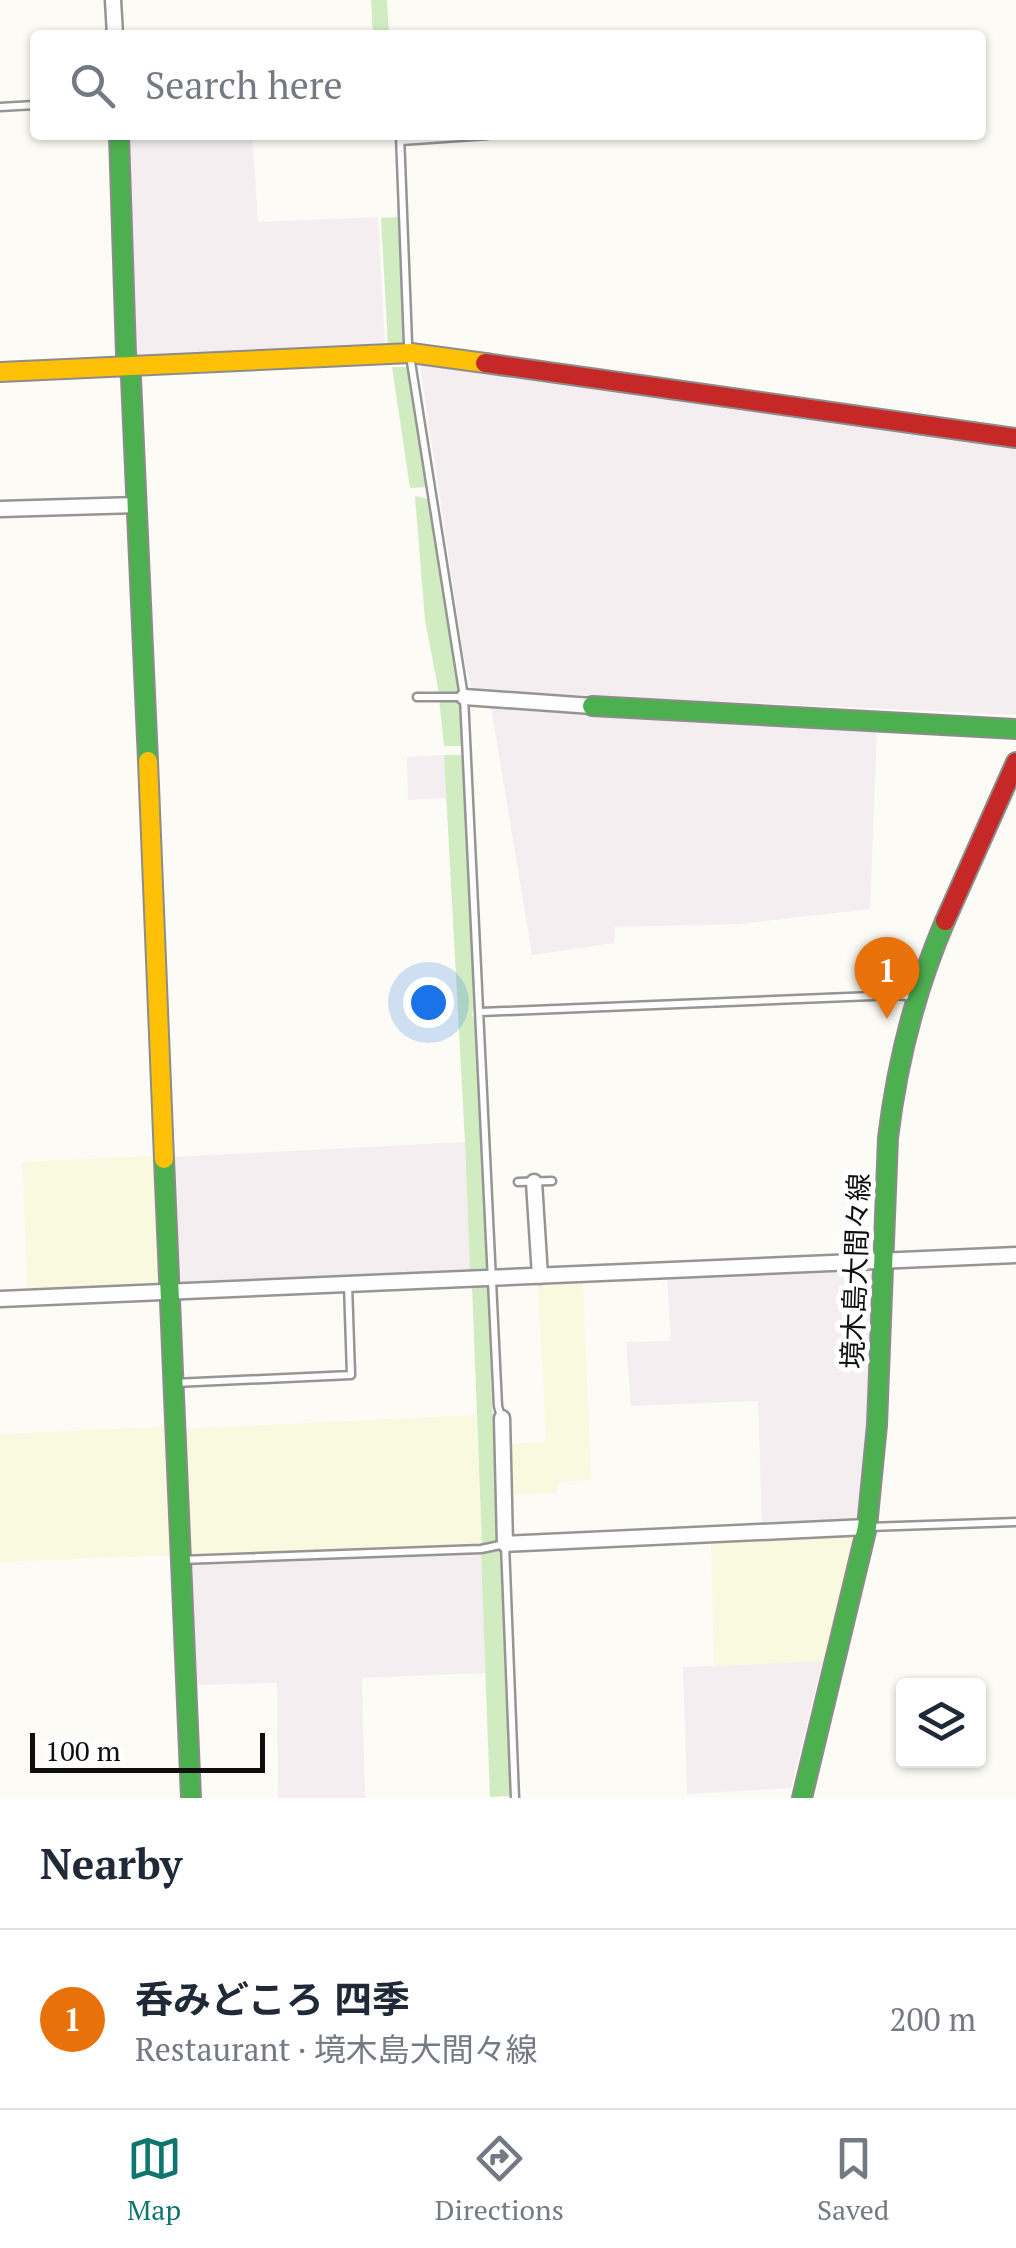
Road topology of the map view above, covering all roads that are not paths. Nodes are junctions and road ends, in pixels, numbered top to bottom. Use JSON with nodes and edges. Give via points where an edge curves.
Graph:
{"nodes":[{"id":1,"x":112,"y":0,"type":"edge"},
{"id":2,"x":114,"y":30,"type":"edge"},
{"id":3,"x":30,"y":105,"type":"edge"},
{"id":4,"x":0,"y":106,"type":"edge"},
{"id":5,"x":119,"y":140,"type":"edge"},
{"id":6,"x":400,"y":140,"type":"edge"},
{"id":7,"x":411,"y":353,"type":"junction"},
{"id":8,"x":128,"y":366,"type":"junction"},
{"id":9,"x":0,"y":372,"type":"edge"},
{"id":10,"x":1016,"y":438,"type":"edge"},
{"id":11,"x":137,"y":504,"type":"junction"},
{"id":12,"x":0,"y":510,"type":"edge"},
{"id":13,"x":417,"y":696,"type":"dead end"},
{"id":14,"x":464,"y":697,"type":"junction"},
{"id":15,"x":592,"y":706,"type":"joint"},
{"id":16,"x":1016,"y":729,"type":"edge"},
{"id":17,"x":1016,"y":762,"type":"edge"},
{"id":18,"x":915,"y":998,"type":"junction"},
{"id":19,"x":480,"y":1012,"type":"junction"},
{"id":20,"x":552,"y":1180,"type":"dead end"},
{"id":21,"x":526,"y":1182,"type":"joint"},
{"id":22,"x":1016,"y":1256,"type":"edge"},
{"id":23,"x":882,"y":1261,"type":"junction"},
{"id":24,"x":540,"y":1276,"type":"junction"},
{"id":25,"x":493,"y":1278,"type":"junction"},
{"id":26,"x":348,"y":1284,"type":"junction"},
{"id":27,"x":168,"y":1292,"type":"junction"},
{"id":28,"x":0,"y":1300,"type":"edge"},
{"id":29,"x":172,"y":1383,"type":"junction"},
{"id":30,"x":502,"y":1418,"type":"joint"},
{"id":31,"x":1016,"y":1522,"type":"edge"},
{"id":32,"x":867,"y":1527,"type":"junction"},
{"id":33,"x":505,"y":1544,"type":"junction"},
{"id":34,"x":180,"y":1560,"type":"junction"},
{"id":35,"x":191,"y":1798,"type":"edge"},
{"id":36,"x":514,"y":1798,"type":"edge"},
{"id":37,"x":802,"y":1798,"type":"edge"}],
"edges":[{"from":1,"to":2,"type":"street"},
{"from":3,"to":4,"type":"lane"},
{"from":5,"to":8,"type":"street"},
{"from":6,"to":7,"type":"lane"},
{"from":7,"to":8,"type":"street"},
{"from":7,"to":10,"type":"street"},
{"from":7,"to":14,"type":"lane"},
{"from":8,"to":9,"type":"street"},
{"from":8,"to":11,"type":"street"},
{"from":11,"to":12,"type":"street"},
{"from":11,"to":27,"type":"street"},
{"from":13,"to":14,"type":"lane"},
{"from":14,"to":15,"type":"street"},
{"from":14,"to":19,"type":"lane"},
{"from":15,"to":16,"type":"street"},
{"from":17,"to":18,"type":"street","name":"境木島大間々線"},
{"from":18,"to":19,"type":"lane"},
{"from":18,"to":23,"type":"street","name":"境木島大間々線","via":[[892,1098]]},
{"from":19,"to":25,"type":"lane"},
{"from":20,"to":21,"type":"lane"},
{"from":21,"to":24,"type":"street"},
{"from":22,"to":23,"type":"street"},
{"from":23,"to":24,"type":"street"},
{"from":23,"to":32,"type":"street","name":"境木島大間々線"},
{"from":24,"to":25,"type":"street"},
{"from":25,"to":26,"type":"street"},
{"from":25,"to":30,"type":"lane"},
{"from":26,"to":27,"type":"street"},
{"from":26,"to":29,"type":"lane","via":[[351,1374]]},
{"from":27,"to":28,"type":"street"},
{"from":27,"to":29,"type":"street"},
{"from":29,"to":34,"type":"street"},
{"from":30,"to":33,"type":"street"},
{"from":31,"to":32,"type":"lane"},
{"from":32,"to":33,"type":"street"},
{"from":32,"to":37,"type":"street","name":"境木島大間々線"},
{"from":33,"to":34,"type":"lane"},
{"from":33,"to":36,"type":"lane"},
{"from":34,"to":35,"type":"street"}]}
